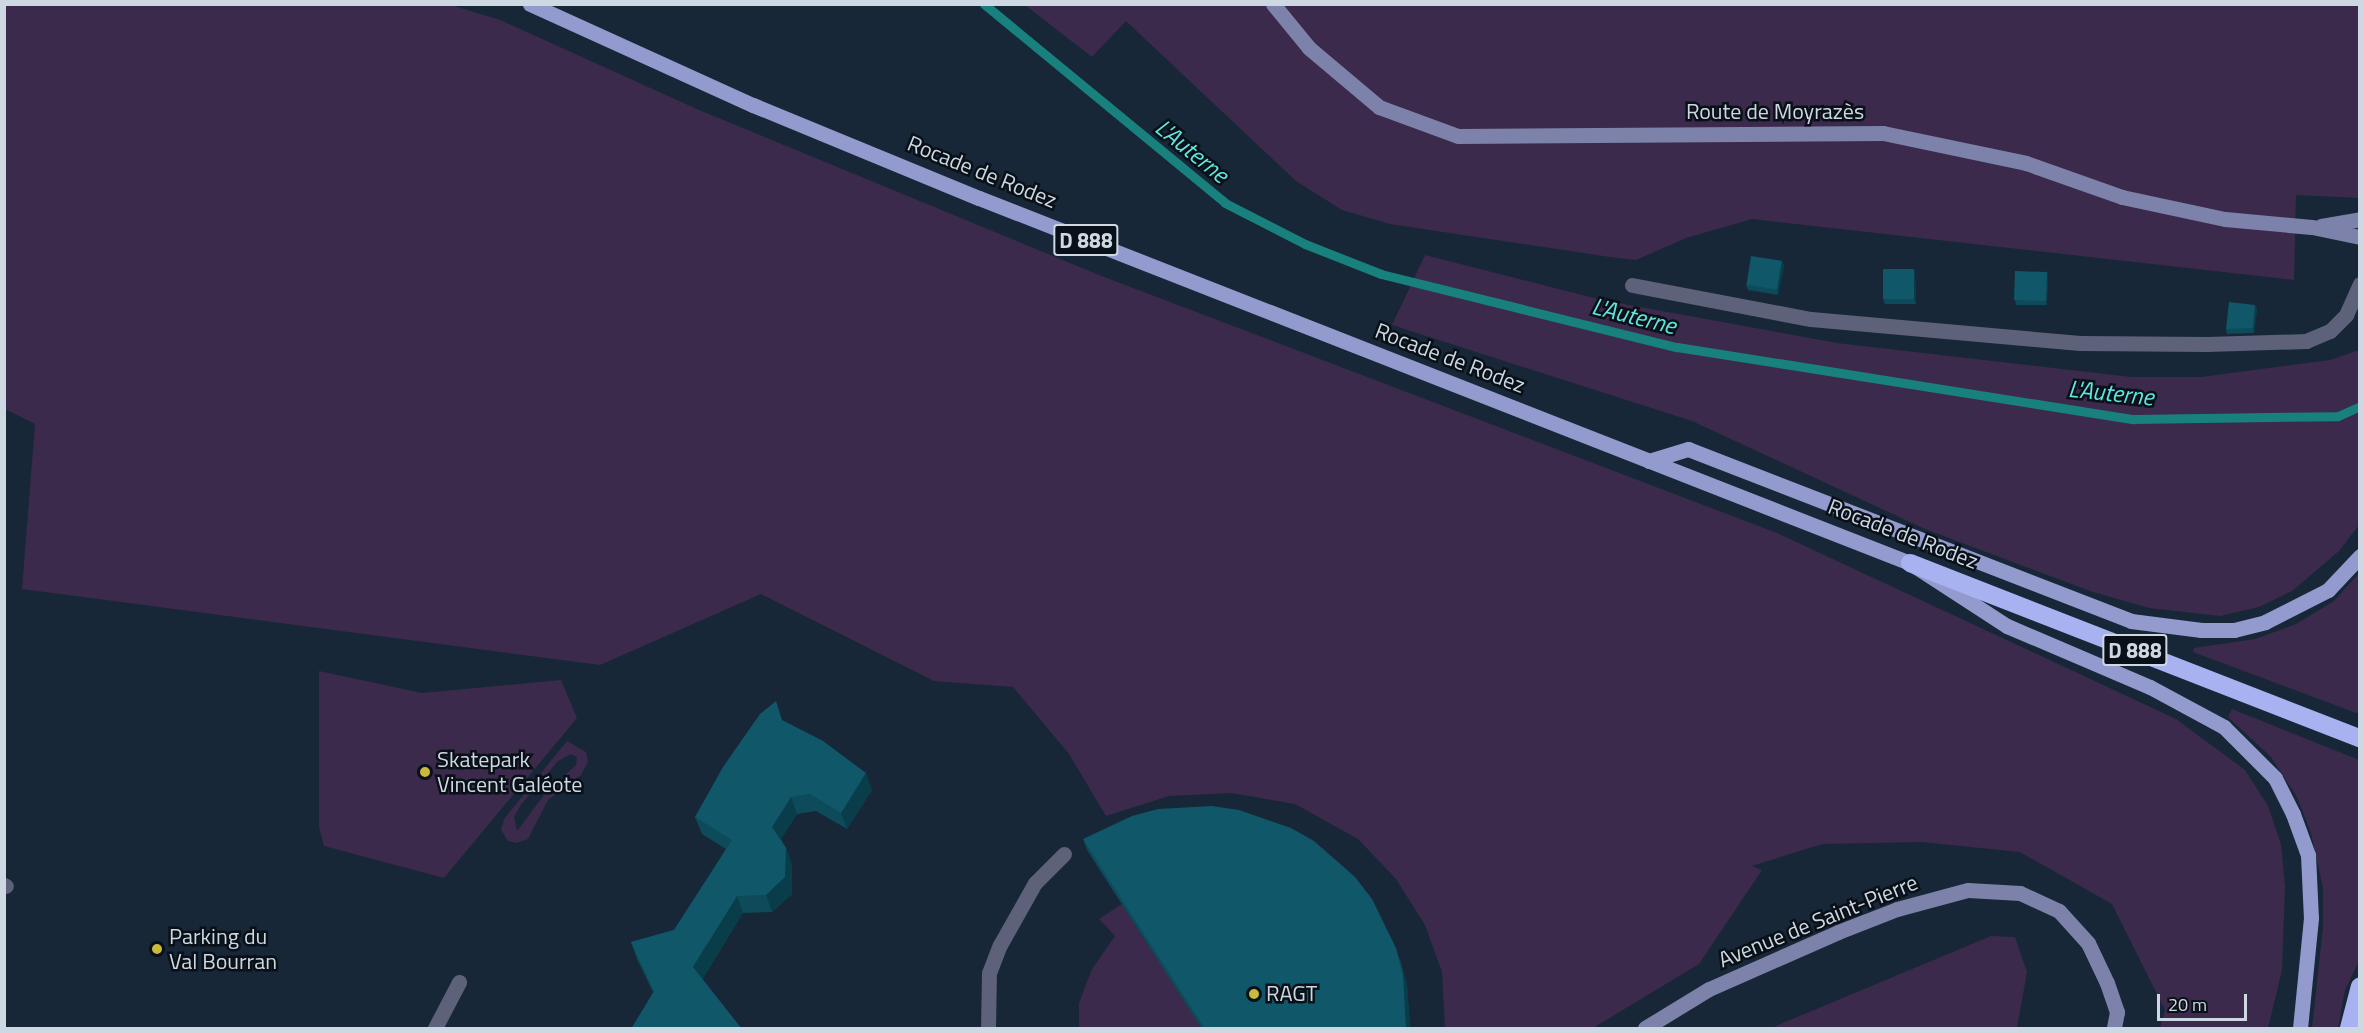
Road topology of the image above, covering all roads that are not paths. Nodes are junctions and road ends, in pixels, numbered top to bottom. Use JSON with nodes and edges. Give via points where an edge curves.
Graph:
{"nodes":[{"id":1,"x":530,"y":4,"type":"edge"},
{"id":2,"x":1273,"y":4,"type":"edge"},
{"id":3,"x":2360,"y":219,"type":"edge"},
{"id":4,"x":2312,"y":227,"type":"junction"},
{"id":5,"x":2360,"y":237,"type":"edge"},
{"id":6,"x":2360,"y":284,"type":"edge"},
{"id":7,"x":1632,"y":285,"type":"dead end"},
{"id":8,"x":1649,"y":461,"type":"junction"},
{"id":9,"x":2360,"y":556,"type":"edge"},
{"id":10,"x":1910,"y":563,"type":"junction"},
{"id":11,"x":2360,"y":738,"type":"edge"},
{"id":12,"x":1064,"y":854,"type":"dead end"},
{"id":13,"x":459,"y":982,"type":"dead end"},
{"id":14,"x":2360,"y":986,"type":"edge"},
{"id":15,"x":435,"y":1029,"type":"edge"},
{"id":16,"x":988,"y":1029,"type":"edge"},
{"id":17,"x":1645,"y":1029,"type":"edge"},
{"id":18,"x":2114,"y":1029,"type":"edge"},
{"id":19,"x":2300,"y":1029,"type":"edge"},
{"id":20,"x":2349,"y":1029,"type":"edge"}],
"edges":[{"from":1,"to":8,"type":"main road","name":"Rocade de Rodez","number":"D 888","via":[[753,105],[979,198]]},
{"from":2,"to":4,"type":"street","name":"Route de Moyrazès","via":[[1309,48],[1379,106],[1458,136],[1883,133],[2026,163],[2122,197],[2225,219]]},
{"from":3,"to":4,"type":"street","name":"Route de Moyrazès"},
{"from":4,"to":5,"type":"street","name":"Route de Moyrazès"},
{"from":6,"to":7,"type":"lane","via":[[2346,315],[2330,331],[2306,341],[2207,344],[2080,344],[1811,319]]},
{"from":8,"to":9,"type":"main road","via":[[1688,449],[2131,621],[2201,630],[2234,630],[2265,622],[2328,590]]},
{"from":8,"to":10,"type":"main road","name":"Rocade de Rodez","number":"D 888"},
{"from":10,"to":11,"type":"highway","name":"Rocade de Rodez","number":"D 888"},
{"from":10,"to":19,"type":"main road","via":[[2007,626],[2150,687],[2224,727],[2275,778],[2294,814],[2308,855],[2311,888]]},
{"from":12,"to":16,"type":"lane","via":[[1035,883],[1000,945],[989,973]]},
{"from":13,"to":15,"type":"lane"},
{"from":14,"to":20,"type":"highway"},
{"from":17,"to":18,"type":"street","name":"Avenue de Saint-Pierre","via":[[1709,989],[1838,932],[1897,909],[1968,890],[2020,893],[2059,911],[2088,943],[2107,983],[2117,1012]]}]}
